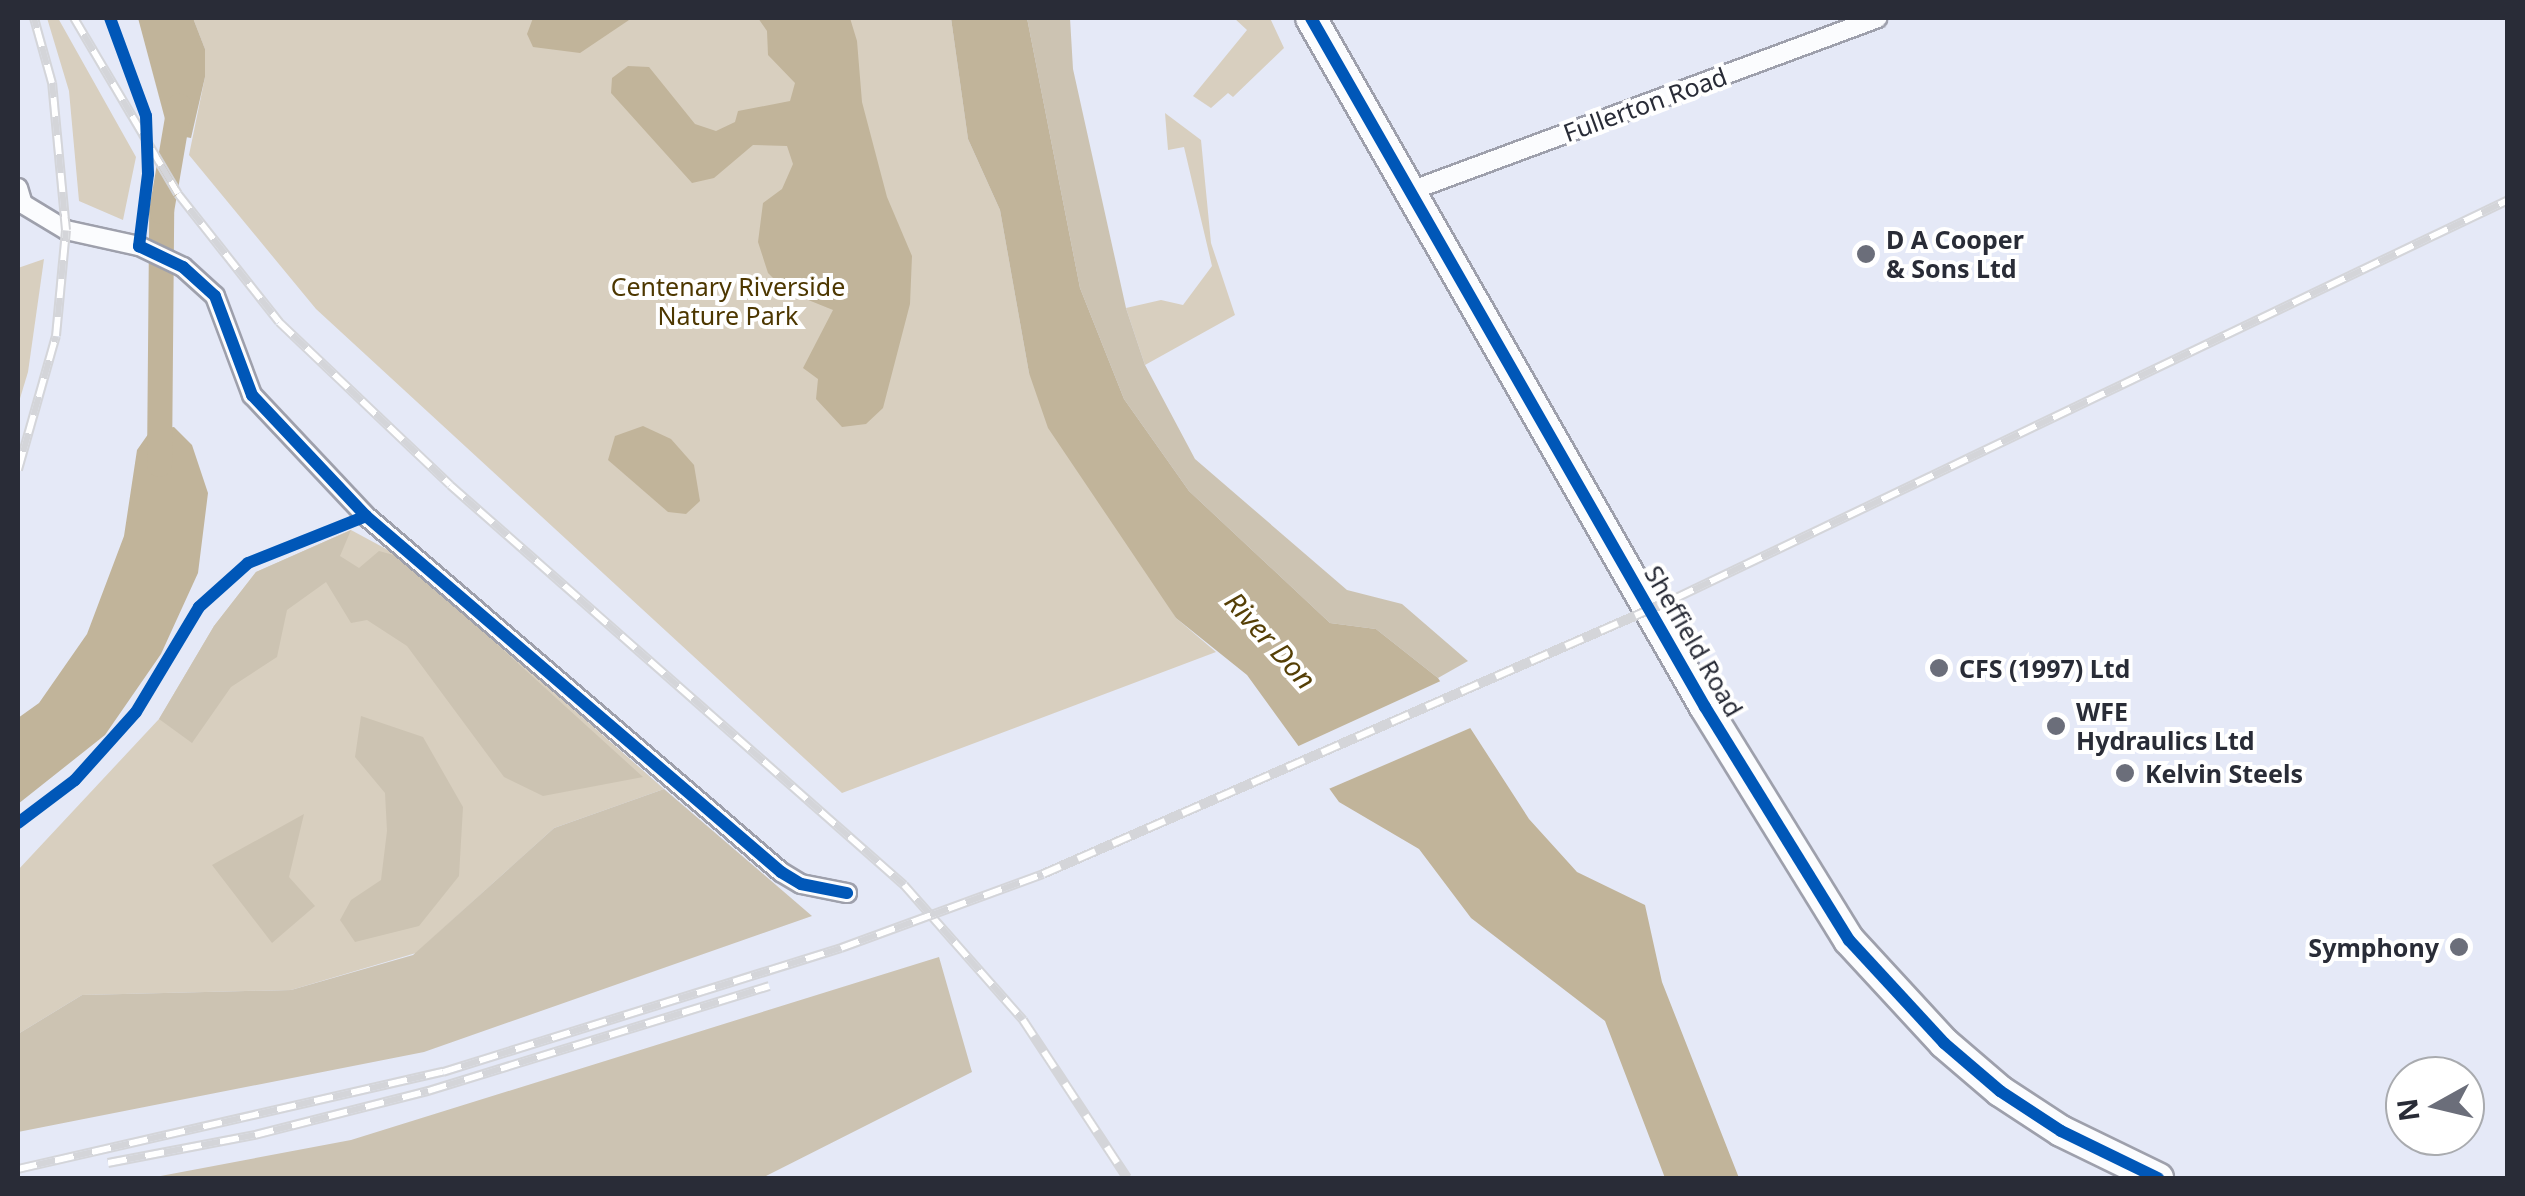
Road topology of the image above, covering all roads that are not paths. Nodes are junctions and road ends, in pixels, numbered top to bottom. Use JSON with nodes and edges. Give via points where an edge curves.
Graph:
{"nodes":[{"id":1,"x":1311,"y":18,"type":"edge"},
{"id":2,"x":1877,"y":18,"type":"edge"},
{"id":3,"x":1413,"y":190,"type":"junction"},
{"id":4,"x":19,"y":200,"type":"edge"},
{"id":5,"x":847,"y":893,"type":"dead end"},
{"id":6,"x":2158,"y":1178,"type":"edge"}],
"edges":[{"from":1,"to":3,"type":"main road","name":"Sheffield Road"},
{"from":2,"to":3,"type":"street","name":"Fullerton Road"},
{"from":3,"to":6,"type":"main road","name":"Sheffield Road","via":[[1706,707],[1850,940],[1902,1001],[2000,1091]]},
{"from":4,"to":5,"type":"street","via":[[66,230],[148,250],[183,267],[214,296],[252,395],[366,516],[781,872],[801,884]]}]}
